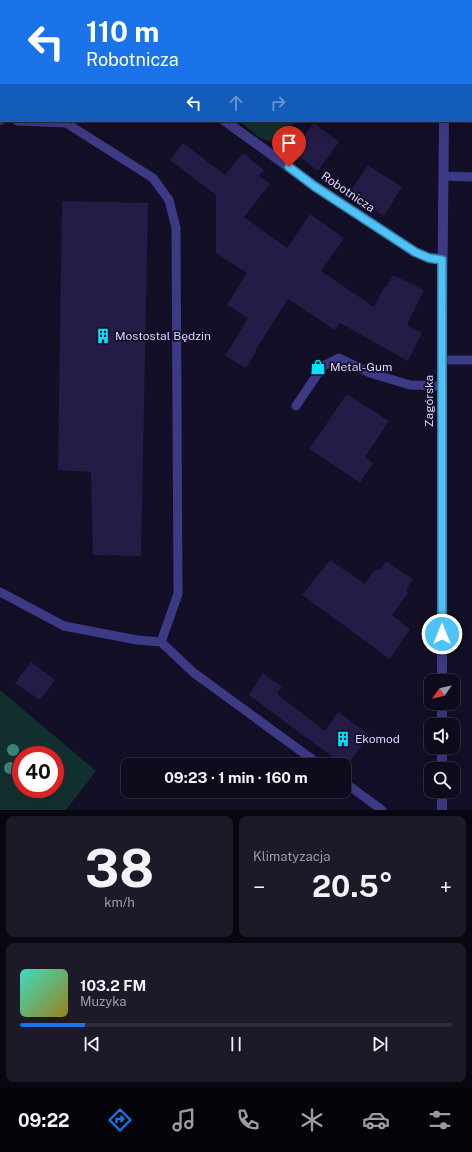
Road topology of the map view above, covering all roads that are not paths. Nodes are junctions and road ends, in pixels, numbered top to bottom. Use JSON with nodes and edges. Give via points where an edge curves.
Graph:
{"nodes":[{"id":1,"x":42,"y":122,"type":"edge"},
{"id":2,"x":226,"y":122,"type":"edge"},
{"id":3,"x":444,"y":122,"type":"edge"},
{"id":4,"x":443,"y":176,"type":"junction"},
{"id":5,"x":472,"y":177,"type":"edge"},
{"id":6,"x":442,"y":260,"type":"junction"},
{"id":7,"x":442,"y":360,"type":"junction"},
{"id":8,"x":472,"y":360,"type":"edge"},
{"id":9,"x":442,"y":386,"type":"junction"},
{"id":10,"x":296,"y":406,"type":"dead end"},
{"id":11,"x":0,"y":592,"type":"edge"},
{"id":12,"x":161,"y":642,"type":"junction"},
{"id":13,"x":442,"y":674,"type":"edge"},
{"id":14,"x":310,"y":758,"type":"edge"},
{"id":15,"x":351,"y":787,"type":"edge"},
{"id":16,"x":442,"y":798,"type":"edge"},
{"id":17,"x":382,"y":810,"type":"edge"},
{"id":18,"x":442,"y":810,"type":"edge"}],
"edges":[{"from":1,"to":12,"type":"lane","via":[[66,123],[153,178],[169,200],[176,228],[178,594]]},
{"from":2,"to":6,"type":"street","name":"Robotnicza","via":[[314,186],[415,252]]},
{"from":3,"to":4,"type":"street","name":"Zagórska"},
{"from":4,"to":5,"type":"lane"},
{"from":4,"to":6,"type":"street","name":"Zagórska"},
{"from":6,"to":7,"type":"street","name":"Zagórska"},
{"from":7,"to":8,"type":"lane"},
{"from":7,"to":9,"type":"street","name":"Zagórska"},
{"from":9,"to":10,"type":"lane","via":[[410,385],[370,373],[339,358],[323,366]]},
{"from":9,"to":13,"type":"street","name":"Zagórska"},
{"from":11,"to":12,"type":"lane","via":[[64,626]]},
{"from":12,"to":14,"type":"lane","via":[[194,673]]},
{"from":15,"to":17,"type":"lane"},
{"from":16,"to":18,"type":"street"}]}
